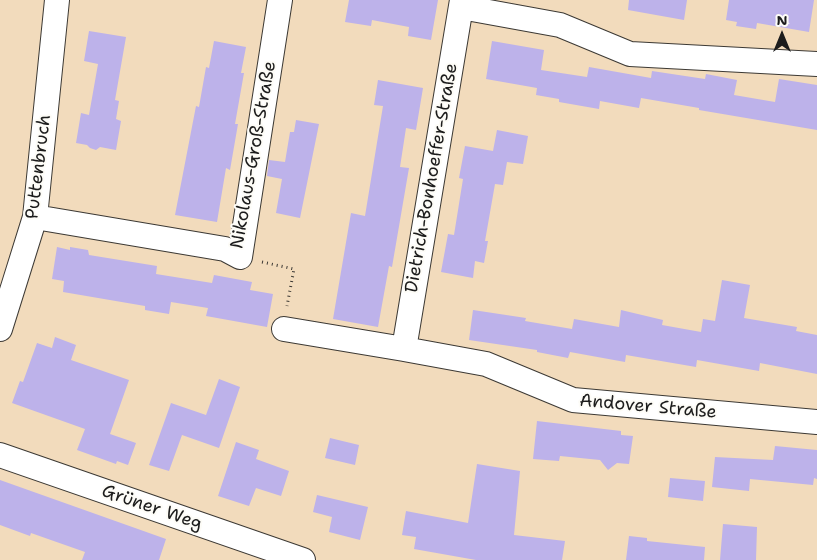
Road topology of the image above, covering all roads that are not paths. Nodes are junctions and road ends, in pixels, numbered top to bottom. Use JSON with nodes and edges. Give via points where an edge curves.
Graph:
{"nodes":[{"id":1,"x":57,"y":0,"type":"edge"},
{"id":2,"x":280,"y":0,"type":"edge"},
{"id":3,"x":462,"y":4,"type":"edge"},
{"id":4,"x":817,"y":64,"type":"edge"},
{"id":5,"x":35,"y":218,"type":"junction"},
{"id":6,"x":0,"y":329,"type":"edge"},
{"id":7,"x":284,"y":329,"type":"road end"},
{"id":8,"x":404,"y":349,"type":"junction"},
{"id":9,"x":817,"y":422,"type":"edge"},
{"id":10,"x":0,"y":455,"type":"edge"},
{"id":11,"x":303,"y":560,"type":"edge"}],
"edges":[{"from":1,"to":5,"type":"street","name":"Puttenbruch"},
{"from":2,"to":5,"type":"street","name":"Nikolaus-Groß-Straße","via":[[240,257],[224,249]]},
{"from":3,"to":4,"type":"street","name":"Dietrich-Bonhoeffer-Straße","via":[[560,25],[630,54]]},
{"from":3,"to":8,"type":"street","name":"Dietrich-Bonhoeffer-Straße"},
{"from":5,"to":6,"type":"street","name":"Puttenbruch"},
{"from":7,"to":8,"type":"street"},
{"from":8,"to":9,"type":"street","name":"Andover Straße","via":[[486,364],[573,400]]},
{"from":10,"to":11,"type":"street","name":"Grüner Weg"}]}
